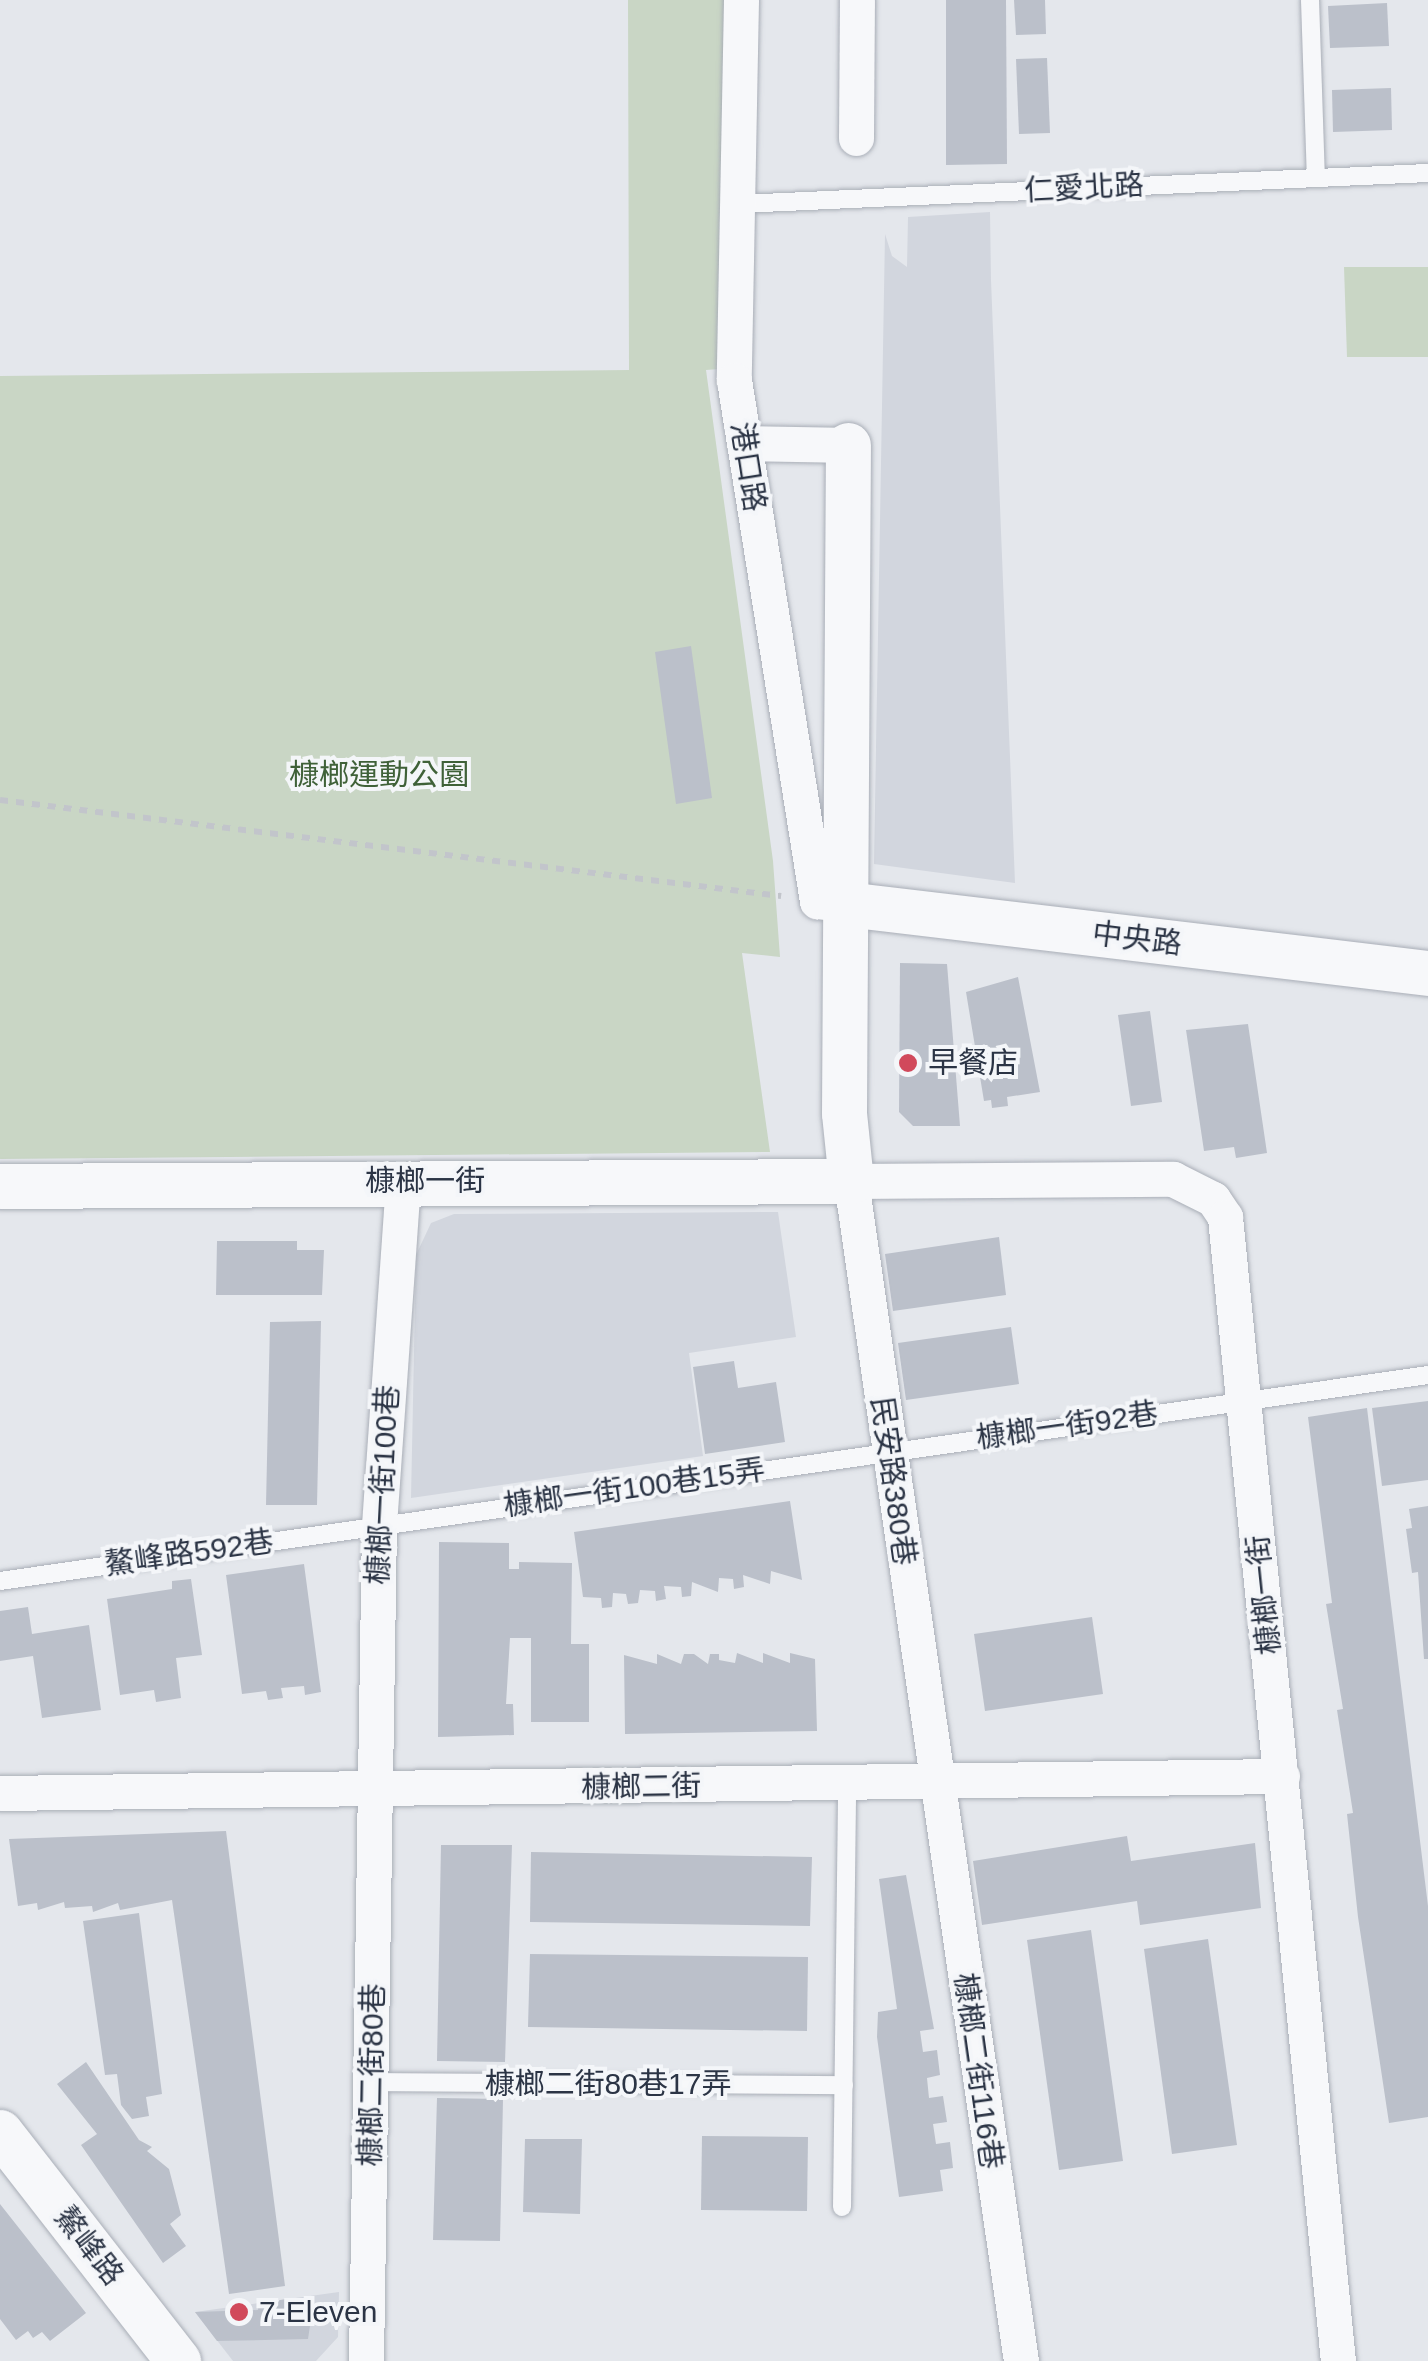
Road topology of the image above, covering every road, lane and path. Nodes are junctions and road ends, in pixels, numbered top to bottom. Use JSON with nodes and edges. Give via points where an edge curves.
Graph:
{"nodes":[{"id":1,"x":741,"y":0,"type":"edge"},
{"id":2,"x":857,"y":0,"type":"edge"},
{"id":3,"x":1310,"y":0,"type":"edge"},
{"id":4,"x":856,"y":138,"type":"dead end"},
{"id":5,"x":1428,"y":173,"type":"edge"},
{"id":6,"x":1316,"y":178,"type":"junction"},
{"id":7,"x":740,"y":204,"type":"junction"},
{"id":8,"x":744,"y":443,"type":"junction"},
{"id":9,"x":848,"y":445,"type":"joint"},
{"id":10,"x":0,"y":800,"type":"edge"},
{"id":11,"x":832,"y":903,"type":"junction"},
{"id":12,"x":1428,"y":973,"type":"edge"},
{"id":13,"x":851,"y":1181,"type":"junction"},
{"id":14,"x":403,"y":1182,"type":"junction"},
{"id":15,"x":0,"y":1186,"type":"edge"},
{"id":16,"x":1428,"y":1374,"type":"edge"},
{"id":17,"x":1244,"y":1401,"type":"junction"},
{"id":18,"x":889,"y":1451,"type":"junction"},
{"id":19,"x":379,"y":1525,"type":"junction"},
{"id":20,"x":0,"y":1581,"type":"edge"},
{"id":21,"x":1282,"y":1776,"type":"junction"},
{"id":22,"x":935,"y":1782,"type":"junction"},
{"id":23,"x":847,"y":1784,"type":"junction"},
{"id":24,"x":376,"y":1790,"type":"junction"},
{"id":25,"x":0,"y":1793,"type":"edge"},
{"id":26,"x":372,"y":2082,"type":"junction"},
{"id":27,"x":844,"y":2085,"type":"junction"},
{"id":28,"x":0,"y":2132,"type":"edge"},
{"id":29,"x":842,"y":2206,"type":"dead end"},
{"id":30,"x":178,"y":2361,"type":"edge"},
{"id":31,"x":366,"y":2361,"type":"edge"},
{"id":32,"x":1021,"y":2361,"type":"edge"},
{"id":33,"x":1338,"y":2361,"type":"edge"}],
"edges":[{"from":1,"to":7,"type":"street","name":"港口路"},
{"from":2,"to":4,"type":"street"},
{"from":3,"to":6,"type":"lane"},
{"from":5,"to":6,"type":"lane","name":"仁愛北路"},
{"from":6,"to":7,"type":"lane","name":"仁愛北路"},
{"from":7,"to":8,"type":"street","name":"港口路","via":[[734,380]]},
{"from":8,"to":9,"type":"street"},
{"from":8,"to":11,"type":"street","name":"港口路"},
{"from":9,"to":11,"type":"street"},
{"from":10,"to":11,"type":"path"},
{"from":11,"to":12,"type":"street","name":"中央路"},
{"from":11,"to":13,"type":"street"},
{"from":13,"to":14,"type":"street","name":"槺榔一街"},
{"from":13,"to":17,"type":"street","name":"槺榔一街","via":[[1173,1179],[1192,1186],[1213,1200],[1230,1232]]},
{"from":13,"to":18,"type":"street","name":"民安路380巷"},
{"from":14,"to":15,"type":"street","name":"槺榔一街"},
{"from":14,"to":19,"type":"street","name":"槺榔一街100巷"},
{"from":16,"to":17,"type":"lane","name":"槺榔一街92巷"},
{"from":17,"to":18,"type":"lane","name":"槺榔一街92巷"},
{"from":17,"to":21,"type":"street","name":"槺榔一街"},
{"from":18,"to":19,"type":"lane","name":"槺榔一街100巷15弄"},
{"from":18,"to":22,"type":"street","name":"民安路380巷"},
{"from":19,"to":20,"type":"lane","name":"鰲峰路592巷"},
{"from":19,"to":24,"type":"street","name":"槺榔一街100巷"},
{"from":21,"to":22,"type":"street","name":"槺榔二街"},
{"from":21,"to":33,"type":"street","name":"槺榔一街"},
{"from":22,"to":23,"type":"street","name":"槺榔二街"},
{"from":22,"to":32,"type":"street","name":"槺榔二街116巷"},
{"from":23,"to":24,"type":"street","name":"槺榔二街"},
{"from":23,"to":27,"type":"lane"},
{"from":24,"to":25,"type":"street","name":"槺榔二街"},
{"from":24,"to":26,"type":"street","name":"槺榔二街80巷"},
{"from":26,"to":27,"type":"lane","name":"槺榔二街80巷17弄"},
{"from":26,"to":31,"type":"street","name":"槺榔二街80巷"},
{"from":27,"to":29,"type":"lane"},
{"from":28,"to":30,"type":"street","name":"鰲峰路"}]}
